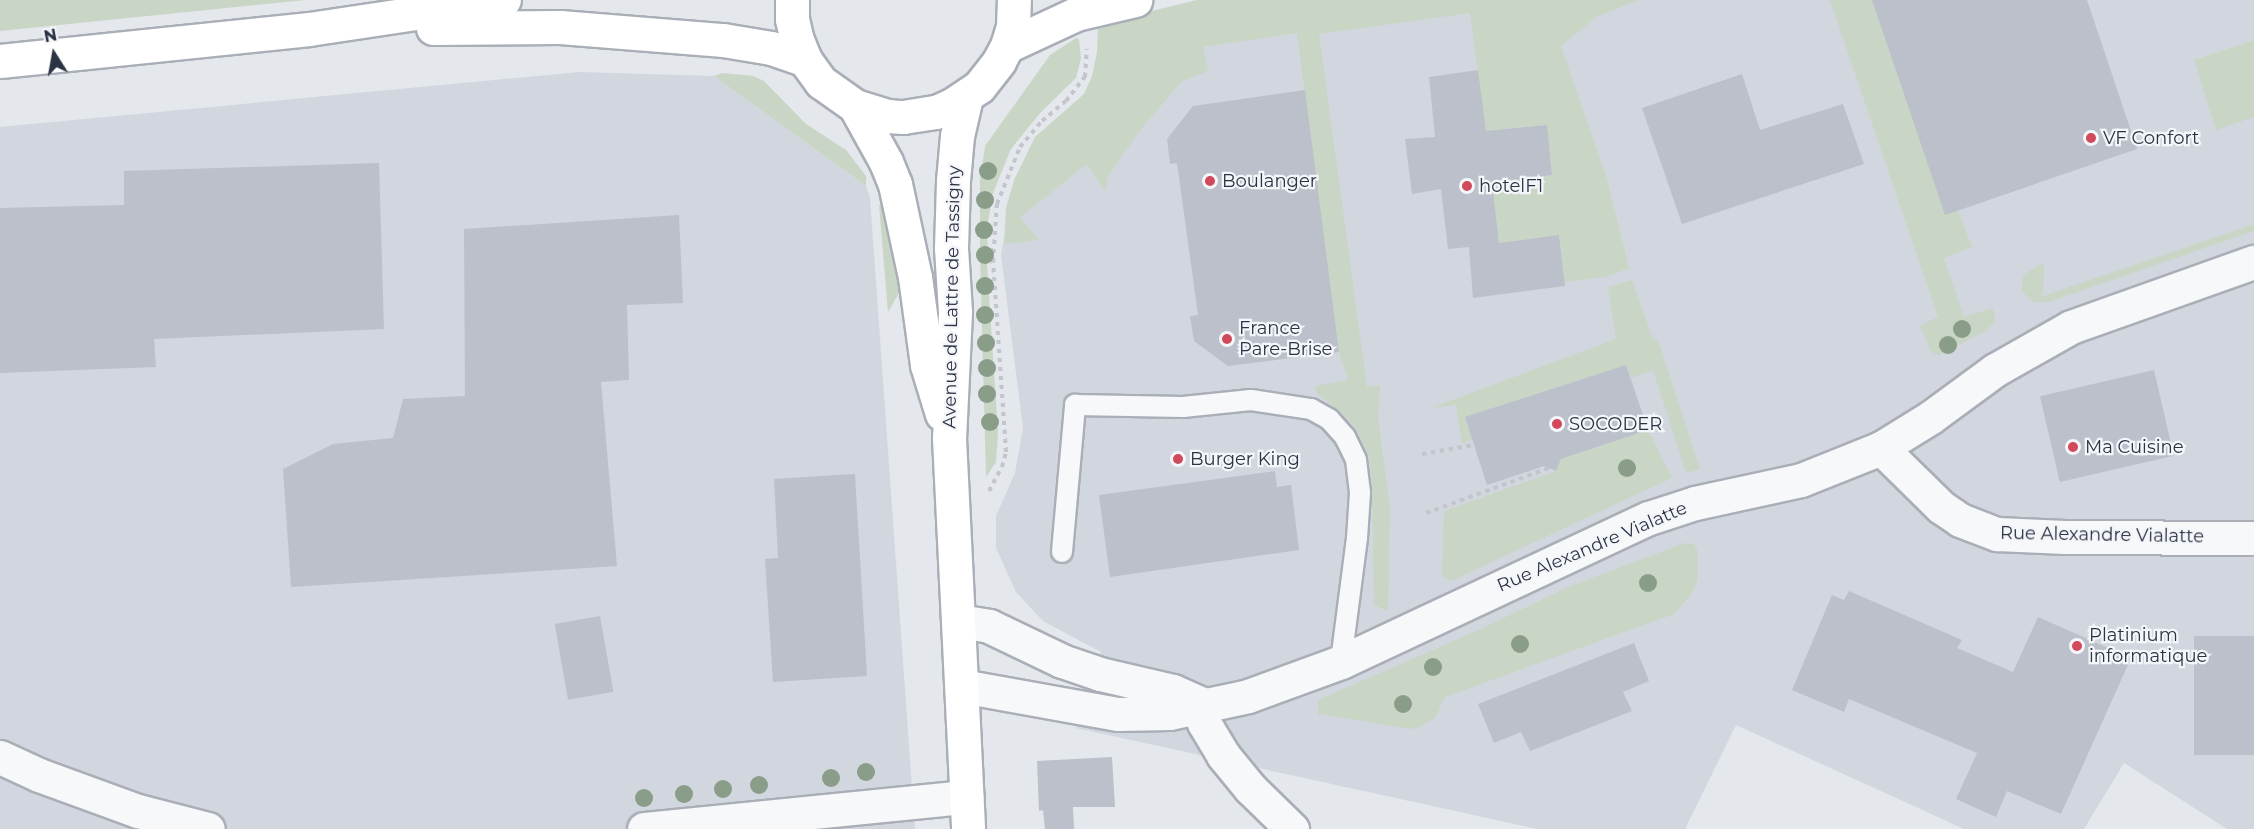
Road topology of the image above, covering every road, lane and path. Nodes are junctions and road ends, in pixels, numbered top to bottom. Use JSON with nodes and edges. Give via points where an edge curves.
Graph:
{"nodes":[{"id":1,"x":504,"y":0,"type":"edge"},
{"id":2,"x":792,"y":0,"type":"edge"},
{"id":3,"x":1014,"y":0,"type":"edge"},
{"id":4,"x":1135,"y":0,"type":"edge"},
{"id":5,"x":1076,"y":14,"type":"junction"},
{"id":6,"x":309,"y":29,"type":"junction"},
{"id":7,"x":1007,"y":46,"type":"junction"},
{"id":8,"x":805,"y":60,"type":"junction"},
{"id":9,"x":0,"y":61,"type":"edge"},
{"id":10,"x":966,"y":97,"type":"junction"},
{"id":11,"x":855,"y":106,"type":"junction"},
{"id":12,"x":2254,"y":262,"type":"edge"},
{"id":13,"x":950,"y":438,"type":"junction"},
{"id":14,"x":1474,"y":445,"type":"dead end"},
{"id":15,"x":1881,"y":448,"type":"junction"},
{"id":16,"x":1422,"y":454,"type":"dead end"},
{"id":17,"x":1549,"y":468,"type":"dead end"},
{"id":18,"x":1426,"y":513,"type":"dead end"},
{"id":19,"x":955,"y":531,"type":"junction"},
{"id":20,"x":2254,"y":538,"type":"edge"},
{"id":21,"x":1062,"y":552,"type":"dead end"},
{"id":22,"x":959,"y":621,"type":"junction"},
{"id":23,"x":1341,"y":662,"type":"junction"},
{"id":24,"x":962,"y":686,"type":"junction"},
{"id":25,"x":1202,"y":704,"type":"junction"},
{"id":26,"x":0,"y":757,"type":"edge"},
{"id":27,"x":966,"y":797,"type":"junction"},
{"id":28,"x":208,"y":829,"type":"edge"},
{"id":29,"x":644,"y":829,"type":"edge"},
{"id":30,"x":968,"y":829,"type":"edge"},
{"id":31,"x":1292,"y":829,"type":"edge"}],
"edges":[{"from":1,"to":6,"type":"main road"},
{"from":2,"to":8,"type":"main road","via":[[792,19]]},
{"from":3,"to":7,"type":"main road"},
{"from":4,"to":5,"type":"main road"},
{"from":5,"to":7,"type":"main road"},
{"from":5,"to":19,"type":"path","via":[[1088,55],[1085,77],[1020,147],[997,204],[993,262],[1006,452],[984,500]]},
{"from":6,"to":8,"type":"main road","via":[[560,27],[723,40],[771,48]]},
{"from":6,"to":9,"type":"main road"},
{"from":7,"to":10,"type":"main road","via":[[990,75]]},
{"from":8,"to":11,"type":"main road","via":[[821,82]]},
{"from":10,"to":11,"type":"main road","via":[[936,112],[912,116],[887,116]]},
{"from":10,"to":13,"type":"main road","name":"Avenue de Lattre de Tassigny","via":[[953,181],[951,248],[955,312]]},
{"from":11,"to":13,"type":"main road","name":"Avenue de Lattre de Tassigny","via":[[895,184],[915,277],[927,365]]},
{"from":12,"to":15,"type":"street","via":[[2071,327],[1995,370]]},
{"from":13,"to":19,"type":"main road"},
{"from":14,"to":16,"type":"path"},
{"from":15,"to":20,"type":"street","name":"Rue Alexandre Vialatte","via":[[1941,507],[1960,520],[1997,534]]},
{"from":15,"to":23,"type":"street","name":"Rue Alexandre Vialatte","via":[[1802,480],[1695,503],[1650,518]]},
{"from":17,"to":18,"type":"path"},
{"from":19,"to":22,"type":"main road"},
{"from":21,"to":23,"type":"lane","via":[[1075,405],[1183,407],[1251,400],[1311,409],[1329,419],[1345,437],[1356,460],[1360,492],[1358,538]]},
{"from":22,"to":24,"type":"main road"},
{"from":22,"to":25,"type":"street","via":[[989,626],[1100,674],[1173,691]]},
{"from":23,"to":25,"type":"street","name":"Rue Alexandre Vialatte","via":[[1248,696]]},
{"from":24,"to":25,"type":"street","name":"Rue Alexandre Vialatte","via":[[1118,714],[1169,713]]},
{"from":24,"to":27,"type":"main road"},
{"from":25,"to":31,"type":"street","via":[[1204,723],[1223,755]]},
{"from":26,"to":28,"type":"street","via":[[138,811]]},
{"from":27,"to":29,"type":"street"},
{"from":27,"to":30,"type":"main road"}]}
